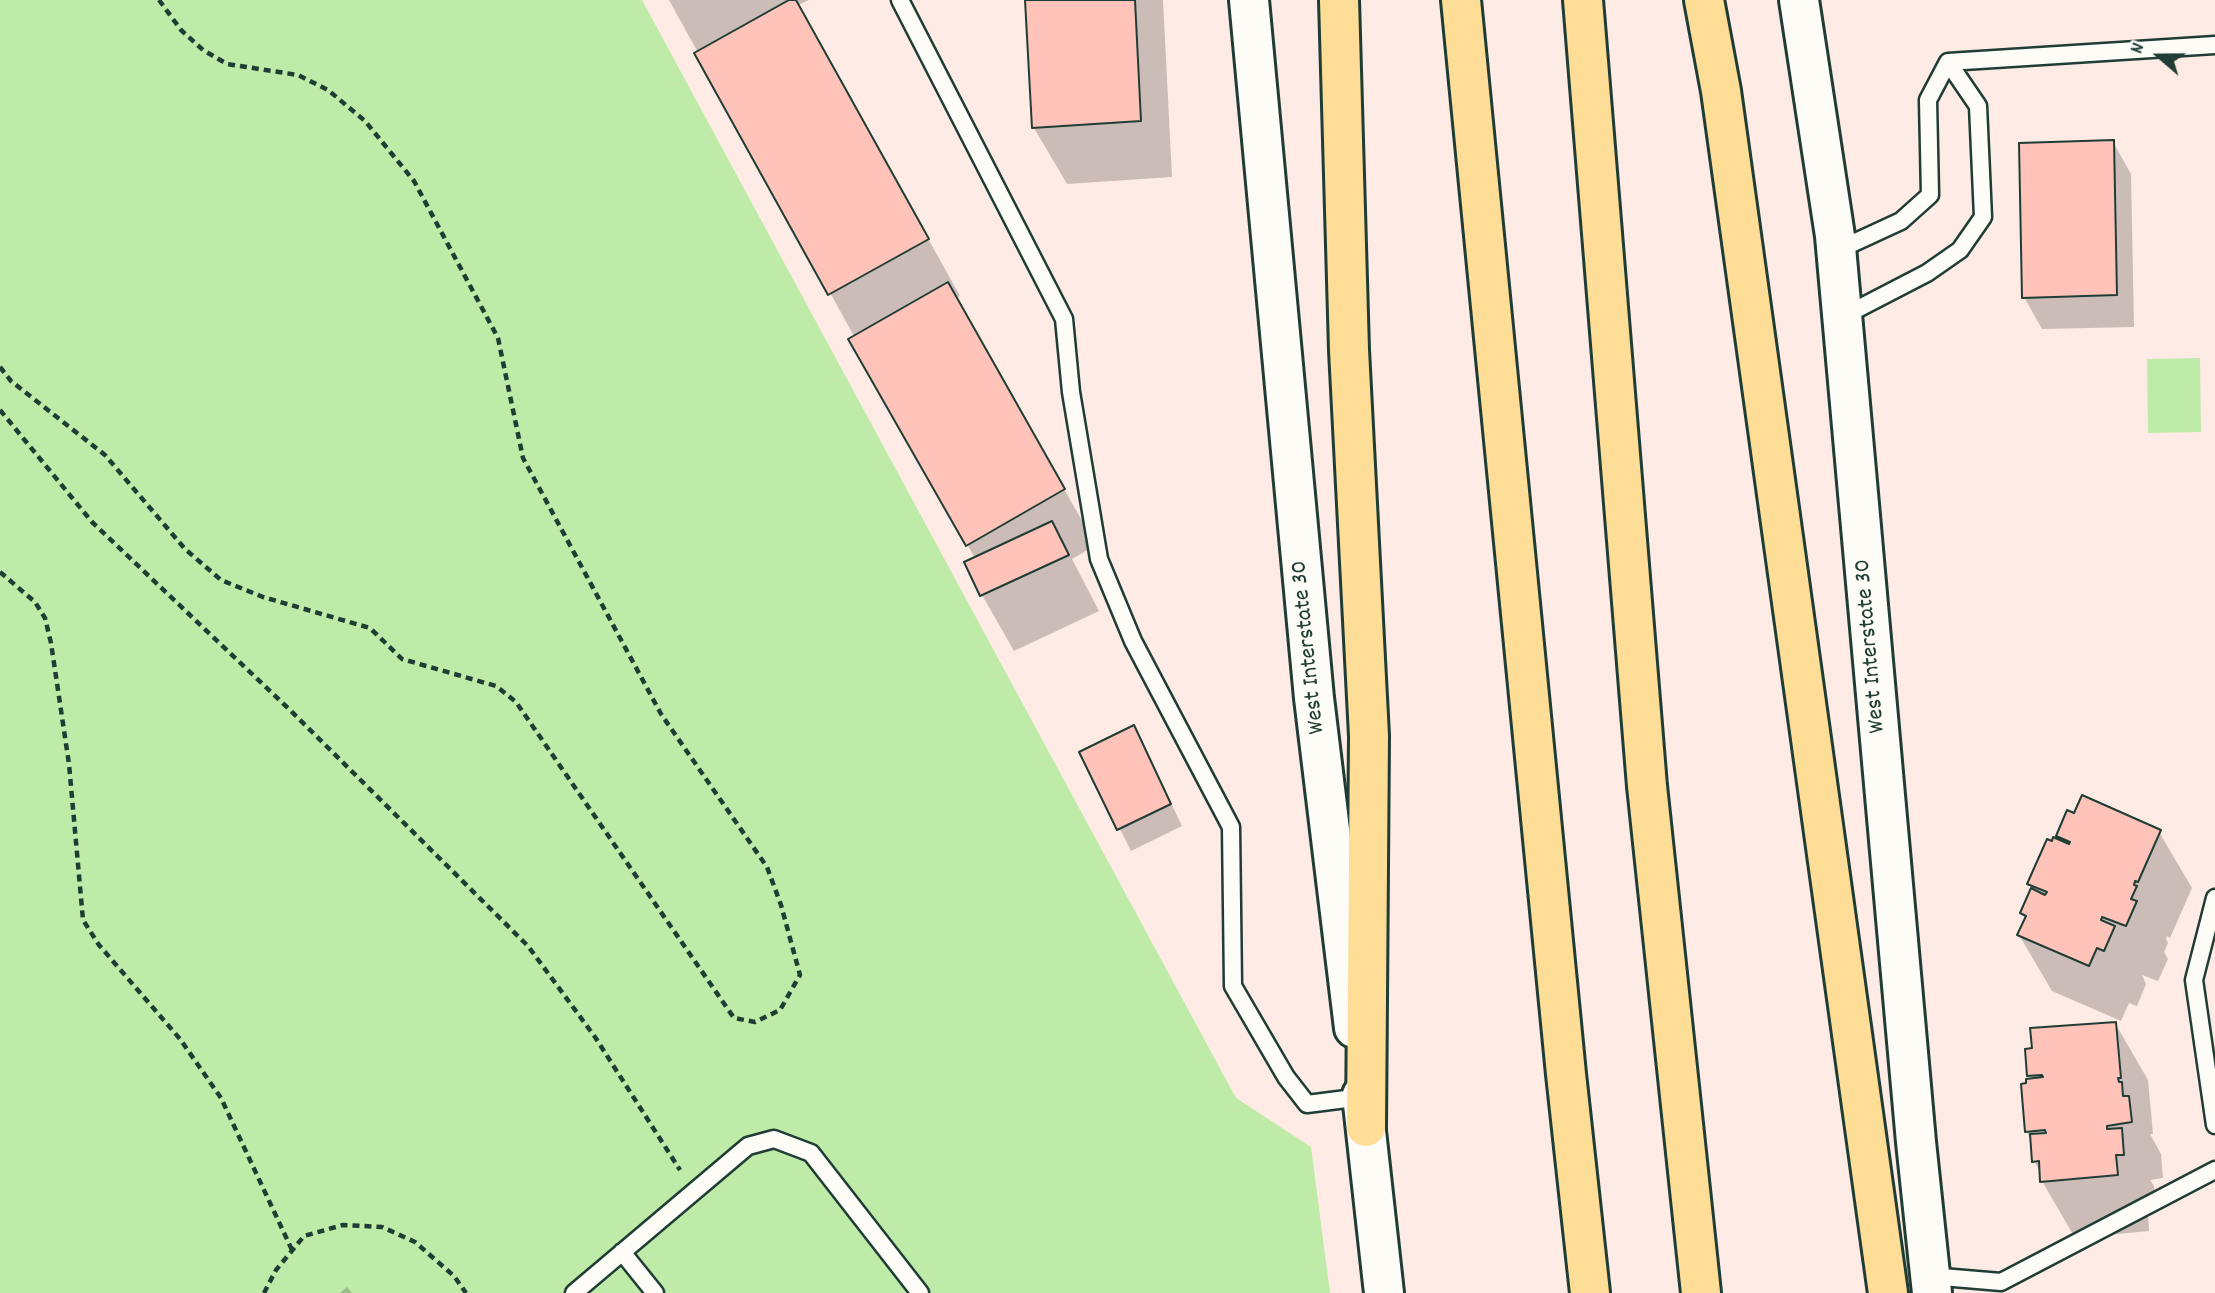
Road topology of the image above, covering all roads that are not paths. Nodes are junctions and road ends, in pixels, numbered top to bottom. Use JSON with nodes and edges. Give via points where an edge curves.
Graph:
{"nodes":[{"id":1,"x":900,"y":0,"type":"edge"},
{"id":2,"x":1249,"y":0,"type":"edge"},
{"id":3,"x":1339,"y":0,"type":"edge"},
{"id":4,"x":1461,"y":0,"type":"edge"},
{"id":5,"x":1583,"y":0,"type":"edge"},
{"id":6,"x":1704,"y":0,"type":"edge"},
{"id":7,"x":1799,"y":0,"type":"edge"},
{"id":8,"x":2215,"y":45,"type":"edge"},
{"id":9,"x":1948,"y":62,"type":"junction"},
{"id":10,"x":1836,"y":251,"type":"junction"},
{"id":11,"x":1842,"y":317,"type":"junction"},
{"id":12,"x":2215,"y":898,"type":"edge"},
{"id":13,"x":1364,"y":1112,"type":"junction"},
{"id":14,"x":2215,"y":1125,"type":"edge"},
{"id":15,"x":2215,"y":1170,"type":"edge"},
{"id":16,"x":622,"y":1252,"type":"junction"},
{"id":17,"x":1931,"y":1285,"type":"edge"},
{"id":18,"x":574,"y":1293,"type":"edge"},
{"id":19,"x":656,"y":1293,"type":"edge"},
{"id":20,"x":920,"y":1293,"type":"edge"},
{"id":21,"x":1384,"y":1293,"type":"edge"},
{"id":22,"x":1590,"y":1293,"type":"edge"},
{"id":23,"x":1701,"y":1293,"type":"edge"},
{"id":24,"x":1888,"y":1293,"type":"edge"}],
"edges":[{"from":1,"to":13,"type":"lane","via":[[1064,319],[1098,559],[1133,641],[1231,827],[1233,986],[1307,1104]]},
{"from":2,"to":13,"type":"main road","name":"West Interstate 30","via":[[1314,698]]},
{"from":3,"to":13,"type":"highway","via":[[1349,350],[1369,736]]},
{"from":4,"to":22,"type":"highway"},
{"from":5,"to":23,"type":"highway","via":[[1647,786]]},
{"from":6,"to":24,"type":"highway","via":[[1721,91]]},
{"from":7,"to":10,"type":"main road","name":"West Interstate 30"},
{"from":8,"to":9,"type":"lane"},
{"from":9,"to":10,"type":"lane","via":[[1928,100],[1930,195],[1901,221]]},
{"from":9,"to":11,"type":"lane","via":[[1978,106],[1983,218],[1960,250],[1927,273]]},
{"from":10,"to":11,"type":"main road","name":"West Interstate 30"},
{"from":11,"to":17,"type":"main road","name":"West Interstate 30"},
{"from":12,"to":14,"type":"lane","via":[[2194,980]]},
{"from":13,"to":21,"type":"main road","name":"West Interstate 30"},
{"from":15,"to":17,"type":"lane","via":[[2001,1282]]},
{"from":16,"to":18,"type":"lane"},
{"from":16,"to":19,"type":"lane"},
{"from":16,"to":20,"type":"lane","via":[[748,1146],[774,1139],[811,1153]]}]}
